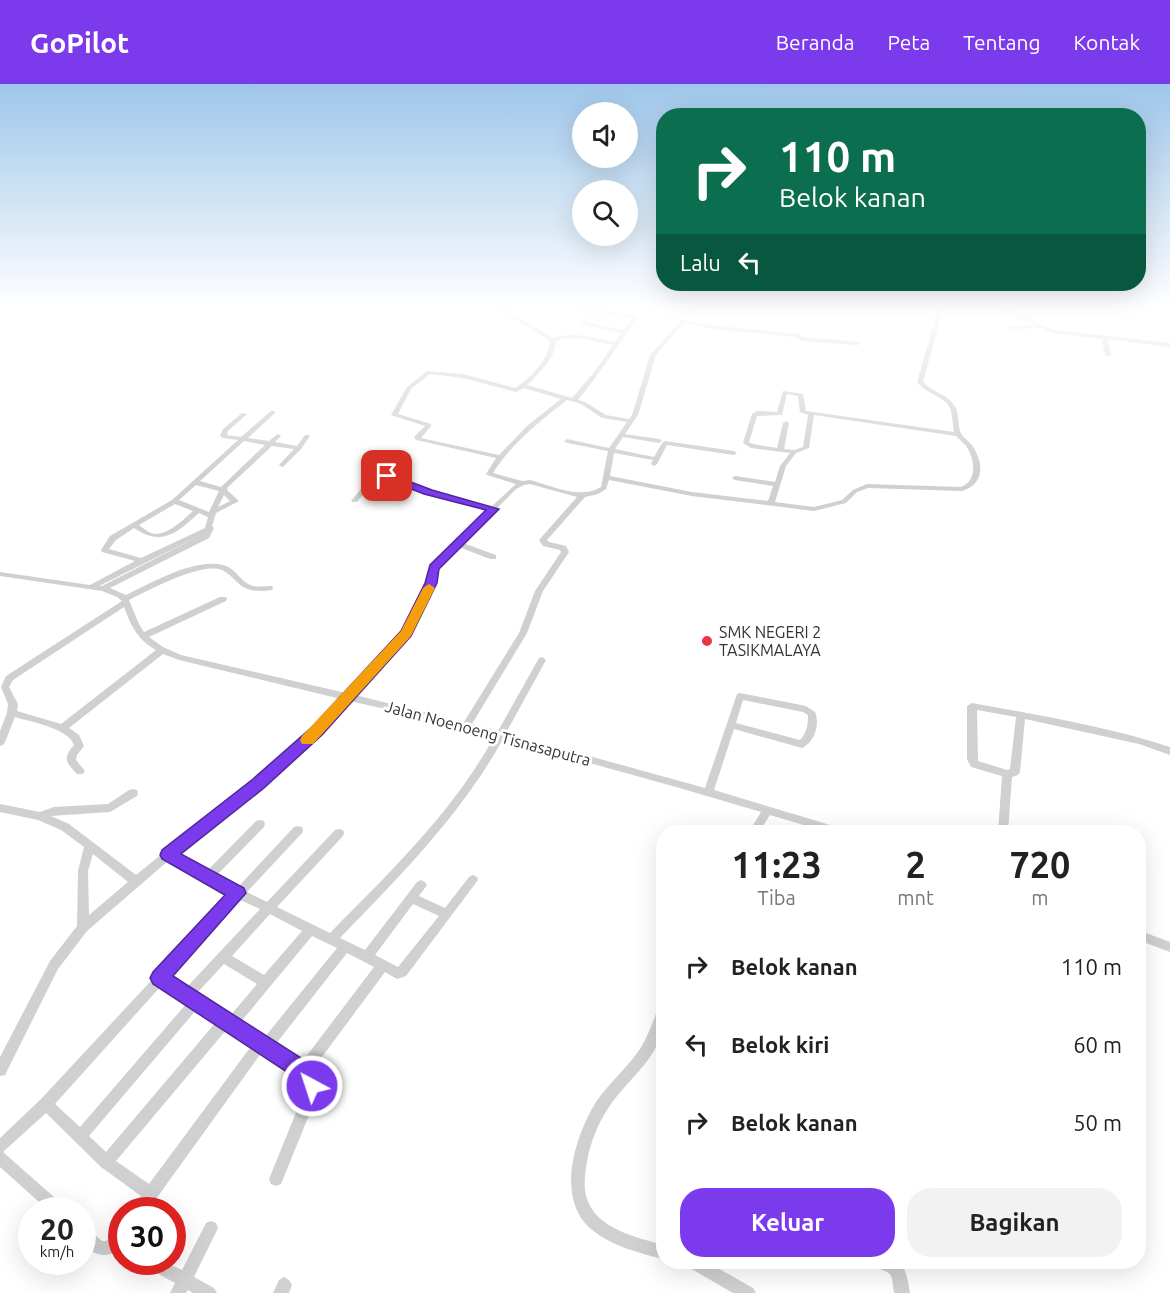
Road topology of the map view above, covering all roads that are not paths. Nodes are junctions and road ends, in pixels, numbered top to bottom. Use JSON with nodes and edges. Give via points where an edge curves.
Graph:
{"nodes":[{"id":1,"x":543,"y":362,"type":"edge"},
{"id":2,"x":604,"y":362,"type":"edge"},
{"id":3,"x":651,"y":362,"type":"edge"},
{"id":4,"x":926,"y":362,"type":"edge"},
{"id":5,"x":523,"y":386,"type":"junction"},
{"id":6,"x":570,"y":399,"type":"junction"},
{"id":7,"x":273,"y":412,"type":"dead end"},
{"id":8,"x":811,"y":413,"type":"junction"},
{"id":9,"x":244,"y":414,"type":"dead end"},
{"id":10,"x":631,"y":421,"type":"junction"},
{"id":11,"x":786,"y":423,"type":"dead end"},
{"id":12,"x":958,"y":434,"type":"junction"},
{"id":13,"x":621,"y":435,"type":"junction"},
{"id":14,"x":278,"y":436,"type":"dead end"},
{"id":15,"x":307,"y":436,"type":"dead end"},
{"id":16,"x":242,"y":440,"type":"junction"},
{"id":17,"x":567,"y":441,"type":"dead end"},
{"id":18,"x":659,"y":441,"type":"dead end"},
{"id":19,"x":270,"y":444,"type":"junction"},
{"id":20,"x":299,"y":448,"type":"junction"},
{"id":21,"x":611,"y":450,"type":"junction"},
{"id":22,"x":780,"y":450,"type":"junction"},
{"id":23,"x":794,"y":452,"type":"junction"},
{"id":24,"x":734,"y":453,"type":"dead end"},
{"id":25,"x":500,"y":457,"type":"junction"},
{"id":26,"x":282,"y":465,"type":"dead end"},
{"id":27,"x":607,"y":478,"type":"junction"},
{"id":28,"x":735,"y":478,"type":"dead end"},
{"id":29,"x":194,"y":482,"type":"junction"},
{"id":30,"x":522,"y":483,"type":"junction"},
{"id":31,"x":776,"y":484,"type":"junction"},
{"id":32,"x":223,"y":490,"type":"junction"},
{"id":33,"x":582,"y":496,"type":"junction"},
{"id":34,"x":174,"y":501,"type":"junction"},
{"id":35,"x":355,"y":501,"type":"dead end"},
{"id":36,"x":771,"y":504,"type":"junction"},
{"id":37,"x":493,"y":509,"type":"junction"},
{"id":38,"x":198,"y":510,"type":"junction"},
{"id":39,"x":213,"y":514,"type":"junction"},
{"id":40,"x":134,"y":525,"type":"junction"},
{"id":41,"x":459,"y":544,"type":"junction"},
{"id":42,"x":161,"y":556,"type":"junction"},
{"id":43,"x":493,"y":557,"type":"dead end"},
{"id":44,"x":142,"y":561,"type":"junction"},
{"id":45,"x":0,"y":574,"type":"edge"},
{"id":46,"x":91,"y":587,"type":"junction"},
{"id":47,"x":269,"y":588,"type":"dead end"},
{"id":48,"x":103,"y":589,"type":"junction"},
{"id":49,"x":223,"y":599,"type":"dead end"},
{"id":50,"x":125,"y":601,"type":"junction"},
{"id":51,"x":143,"y":636,"type":"junction"},
{"id":52,"x":162,"y":650,"type":"junction"},
{"id":53,"x":542,"y":660,"type":"dead end"},
{"id":54,"x":350,"y":696,"type":"junction"},
{"id":55,"x":12,"y":713,"type":"junction"},
{"id":56,"x":1020,"y":715,"type":"junction"},
{"id":57,"x":730,"y":725,"type":"junction"},
{"id":58,"x":466,"y":726,"type":"junction"},
{"id":59,"x":62,"y":728,"type":"junction"},
{"id":60,"x":502,"y":736,"type":"junction"},
{"id":61,"x":0,"y":742,"type":"edge"},
{"id":62,"x":1170,"y":751,"type":"edge"},
{"id":63,"x":80,"y":771,"type":"dead end"},
{"id":64,"x":1006,"y":774,"type":"junction"},
{"id":65,"x":133,"y":793,"type":"dead end"},
{"id":66,"x":708,"y":793,"type":"junction"},
{"id":67,"x":0,"y":807,"type":"edge"},
{"id":68,"x":767,"y":811,"type":"junction"},
{"id":69,"x":40,"y":816,"type":"junction"},
{"id":70,"x":260,"y":824,"type":"dead end"},
{"id":71,"x":758,"y":825,"type":"edge"},
{"id":72,"x":816,"y":825,"type":"edge"},
{"id":73,"x":1003,"y":825,"type":"edge"},
{"id":74,"x":298,"y":830,"type":"dead end"},
{"id":75,"x":339,"y":833,"type":"dead end"},
{"id":76,"x":89,"y":846,"type":"junction"},
{"id":77,"x":168,"y":855,"type":"junction"},
{"id":78,"x":208,"y":877,"type":"junction"},
{"id":79,"x":473,"y":880,"type":"dead end"},
{"id":80,"x":136,"y":882,"type":"junction"},
{"id":81,"x":421,"y":885,"type":"dead end"},
{"id":82,"x":238,"y":893,"type":"junction"},
{"id":83,"x":413,"y":898,"type":"junction"},
{"id":84,"x":268,"y":907,"type":"junction"},
{"id":85,"x":447,"y":914,"type":"junction"},
{"id":86,"x":83,"y":927,"type":"junction"},
{"id":87,"x":310,"y":930,"type":"junction"},
{"id":88,"x":331,"y":939,"type":"junction"},
{"id":89,"x":1146,"y":939,"type":"edge"},
{"id":90,"x":345,"y":946,"type":"junction"},
{"id":91,"x":1170,"y":947,"type":"edge"},
{"id":92,"x":367,"y":956,"type":"junction"},
{"id":93,"x":223,"y":957,"type":"junction"},
{"id":94,"x":383,"y":965,"type":"junction"},
{"id":95,"x":160,"y":978,"type":"junction"},
{"id":96,"x":264,"y":982,"type":"junction"},
{"id":97,"x":191,"y":999,"type":"junction"},
{"id":98,"x":228,"y":1022,"type":"junction"},
{"id":99,"x":656,"y":1027,"type":"edge"},
{"id":100,"x":263,"y":1045,"type":"junction"},
{"id":101,"x":305,"y":1069,"type":"junction"},
{"id":102,"x":0,"y":1070,"type":"edge"},
{"id":103,"x":46,"y":1104,"type":"junction"},
{"id":104,"x":80,"y":1137,"type":"junction"},
{"id":105,"x":0,"y":1147,"type":"edge"},
{"id":106,"x":0,"y":1158,"type":"edge"},
{"id":107,"x":106,"y":1162,"type":"junction"},
{"id":108,"x":276,"y":1179,"type":"dead end"},
{"id":109,"x":151,"y":1194,"type":"junction"},
{"id":110,"x":44,"y":1197,"type":"edge"},
{"id":111,"x":149,"y":1197,"type":"edge"},
{"id":112,"x":211,"y":1228,"type":"dead end"},
{"id":113,"x":656,"y":1250,"type":"edge"},
{"id":114,"x":705,"y":1269,"type":"edge"},
{"id":115,"x":897,"y":1269,"type":"edge"},
{"id":116,"x":168,"y":1275,"type":"edge"},
{"id":117,"x":181,"y":1287,"type":"edge"},
{"id":118,"x":208,"y":1293,"type":"edge"},
{"id":119,"x":748,"y":1293,"type":"edge"},
{"id":120,"x":902,"y":1293,"type":"edge"}],
"edges":[{"from":1,"to":5,"type":"street"},
{"from":2,"to":6,"type":"street"},
{"from":3,"to":10,"type":"street"},
{"from":4,"to":12,"type":"street","via":[[920,382],[925,390],[951,404]]},
{"from":5,"to":6,"type":"street"},
{"from":5,"to":25,"type":"street","via":[[516,390],[429,372],[409,388],[394,413],[429,425],[417,439]]},
{"from":6,"to":10,"type":"street","via":[[599,415]]},
{"from":6,"to":25,"type":"street","via":[[530,426]]},
{"from":7,"to":16,"type":"street"},
{"from":8,"to":12,"type":"street"},
{"from":8,"to":22,"type":"street","via":[[802,412],[801,395],[786,392],[780,414],[756,413],[747,445]]},
{"from":8,"to":23,"type":"street","via":[[806,448]]},
{"from":9,"to":16,"type":"street","via":[[222,434]]},
{"from":10,"to":13,"type":"street"},
{"from":11,"to":22,"type":"street"},
{"from":12,"to":36,"type":"street","via":[[974,454],[978,471],[975,482],[966,488],[867,486],[855,490],[844,502],[822,508]]},
{"from":13,"to":18,"type":"street"},
{"from":13,"to":21,"type":"street"},
{"from":14,"to":19,"type":"street"},
{"from":15,"to":20,"type":"street"},
{"from":16,"to":19,"type":"street"},
{"from":16,"to":29,"type":"street"},
{"from":17,"to":21,"type":"street"},
{"from":19,"to":20,"type":"street"},
{"from":19,"to":32,"type":"street"},
{"from":20,"to":26,"type":"street"},
{"from":21,"to":24,"type":"street","via":[[654,462],[665,443]]},
{"from":21,"to":27,"type":"street"},
{"from":22,"to":23,"type":"street"},
{"from":23,"to":31,"type":"street"},
{"from":25,"to":30,"type":"street","via":[[489,474]]},
{"from":27,"to":33,"type":"street","via":[[600,492]]},
{"from":27,"to":36,"type":"street","via":[[682,493]]},
{"from":28,"to":31,"type":"street"},
{"from":29,"to":32,"type":"street"},
{"from":29,"to":34,"type":"street"},
{"from":30,"to":33,"type":"street"},
{"from":30,"to":37,"type":"street"},
{"from":31,"to":36,"type":"street"},
{"from":32,"to":39,"type":"street"},
{"from":32,"to":39,"type":"street","via":[[235,501]]},
{"from":33,"to":58,"type":"street","via":[[543,540],[565,552],[539,591],[523,633]]},
{"from":34,"to":38,"type":"street"},
{"from":34,"to":40,"type":"street"},
{"from":35,"to":37,"type":"street","via":[[372,479],[382,475]]},
{"from":37,"to":41,"type":"street"},
{"from":38,"to":39,"type":"street"},
{"from":38,"to":40,"type":"street","via":[[159,536]]},
{"from":39,"to":42,"type":"street","via":[[206,536]]},
{"from":40,"to":44,"type":"street","via":[[109,541],[105,550]]},
{"from":41,"to":43,"type":"street"},
{"from":41,"to":54,"type":"street","via":[[434,568],[407,633]]},
{"from":42,"to":44,"type":"street"},
{"from":42,"to":48,"type":"street"},
{"from":44,"to":46,"type":"street"},
{"from":45,"to":46,"type":"street"},
{"from":46,"to":48,"type":"street"},
{"from":47,"to":50,"type":"street","via":[[244,586],[223,568],[210,566]]},
{"from":48,"to":50,"type":"street"},
{"from":49,"to":51,"type":"street"},
{"from":50,"to":51,"type":"street","name":"Jalan Noenoeng Tisnasaputra"},
{"from":50,"to":55,"type":"street","via":[[9,678],[5,687],[13,704]]},
{"from":51,"to":52,"type":"street","name":"Jalan Noenoeng Tisnasaputra"},
{"from":52,"to":54,"type":"street","name":"Jalan Noenoeng Tisnasaputra","via":[[222,669]]},
{"from":52,"to":59,"type":"street"},
{"from":53,"to":60,"type":"street","via":[[515,704]]},
{"from":54,"to":58,"type":"street","name":"Jalan Noenoeng Tisnasaputra"},
{"from":54,"to":77,"type":"street","via":[[258,784]]},
{"from":55,"to":59,"type":"street"},
{"from":55,"to":61,"type":"street"},
{"from":56,"to":62,"type":"street"},
{"from":56,"to":64,"type":"street","via":[[1017,771]]},
{"from":56,"to":64,"type":"street","via":[[976,705],[971,708],[972,762]]},
{"from":57,"to":57,"type":"street","via":[[802,744],[808,739],[813,720],[806,710],[740,696]]},
{"from":57,"to":66,"type":"street"},
{"from":58,"to":60,"type":"street","name":"Jalan Noenoeng Tisnasaputra"},
{"from":59,"to":63,"type":"street","via":[[76,738],[79,746],[71,761]]},
{"from":60,"to":66,"type":"street","name":"Jalan Noenoeng Tisnasaputra"},
{"from":60,"to":88,"type":"street","via":[[459,801]]},
{"from":64,"to":73,"type":"street"},
{"from":65,"to":69,"type":"street","via":[[110,808],[54,811]]},
{"from":66,"to":68,"type":"street","name":"Jalan Noenoeng Tisnasaputra"},
{"from":67,"to":69,"type":"street"},
{"from":68,"to":71,"type":"street"},
{"from":68,"to":72,"type":"street","name":"Jalan Noenoeng Tisnasaputra"},
{"from":69,"to":76,"type":"street","via":[[65,827]]},
{"from":70,"to":78,"type":"street"},
{"from":74,"to":82,"type":"street"},
{"from":75,"to":84,"type":"street"},
{"from":76,"to":80,"type":"street"},
{"from":76,"to":86,"type":"street","via":[[83,871]]},
{"from":77,"to":78,"type":"street"},
{"from":77,"to":80,"type":"street"},
{"from":78,"to":82,"type":"street"},
{"from":79,"to":85,"type":"street"},
{"from":80,"to":86,"type":"street"},
{"from":81,"to":83,"type":"street"},
{"from":82,"to":84,"type":"street"},
{"from":82,"to":95,"type":"street"},
{"from":83,"to":85,"type":"street"},
{"from":83,"to":92,"type":"street"},
{"from":84,"to":87,"type":"street"},
{"from":84,"to":93,"type":"street"},
{"from":85,"to":94,"type":"street","via":[[402,972]]},
{"from":86,"to":102,"type":"street","via":[[54,964]]},
{"from":87,"to":88,"type":"street"},
{"from":87,"to":96,"type":"street"},
{"from":88,"to":90,"type":"street"},
{"from":89,"to":91,"type":"street"},
{"from":90,"to":92,"type":"street"},
{"from":90,"to":100,"type":"street"},
{"from":92,"to":94,"type":"street"},
{"from":93,"to":96,"type":"street"},
{"from":93,"to":97,"type":"street"},
{"from":94,"to":101,"type":"street"},
{"from":95,"to":97,"type":"street"},
{"from":95,"to":103,"type":"street"},
{"from":96,"to":98,"type":"street"},
{"from":97,"to":98,"type":"street"},
{"from":97,"to":104,"type":"street"},
{"from":98,"to":100,"type":"street"},
{"from":98,"to":107,"type":"street"},
{"from":99,"to":113,"type":"street","via":[[643,1056],[607,1098],[589,1127],[577,1180],[578,1199],[587,1216],[621,1240]]},
{"from":100,"to":101,"type":"street"},
{"from":100,"to":109,"type":"street"},
{"from":101,"to":108,"type":"street","via":[[311,1079],[311,1094]]},
{"from":103,"to":104,"type":"street"},
{"from":103,"to":105,"type":"street"},
{"from":104,"to":107,"type":"street"},
{"from":106,"to":110,"type":"street"},
{"from":107,"to":109,"type":"street"},
{"from":109,"to":111,"type":"street"},
{"from":112,"to":117,"type":"street"},
{"from":114,"to":119,"type":"street"},
{"from":115,"to":120,"type":"street"},
{"from":116,"to":117,"type":"street"},
{"from":117,"to":118,"type":"street"}]}
